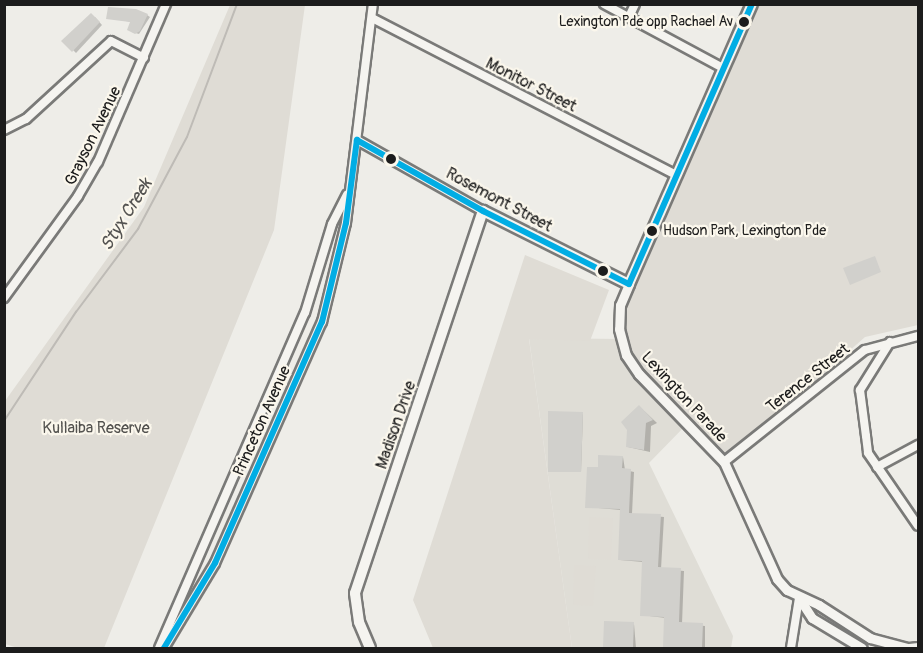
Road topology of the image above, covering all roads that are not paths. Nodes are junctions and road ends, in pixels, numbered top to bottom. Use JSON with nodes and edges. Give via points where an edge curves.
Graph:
{"nodes":[{"id":1,"x":166,"y":4,"type":"edge"},
{"id":2,"x":373,"y":4,"type":"edge"},
{"id":3,"x":604,"y":4,"type":"edge"},
{"id":4,"x":635,"y":4,"type":"edge"},
{"id":5,"x":752,"y":4,"type":"edge"},
{"id":6,"x":629,"y":17,"type":"junction"},
{"id":7,"x":372,"y":18,"type":"junction"},
{"id":8,"x":144,"y":58,"type":"junction"},
{"id":9,"x":721,"y":67,"type":"junction"},
{"id":10,"x":4,"y":129,"type":"edge"},
{"id":11,"x":357,"y":140,"type":"junction"},
{"id":12,"x":676,"y":175,"type":"junction"},
{"id":13,"x":349,"y":191,"type":"junction"},
{"id":14,"x":483,"y":211,"type":"junction"},
{"id":15,"x":628,"y":284,"type":"junction"},
{"id":16,"x":4,"y":298,"type":"edge"},
{"id":17,"x":918,"y":336,"type":"edge"},
{"id":18,"x":890,"y":342,"type":"junction"},
{"id":19,"x":918,"y":445,"type":"edge"},
{"id":20,"x":724,"y":462,"type":"junction"},
{"id":21,"x":877,"y":466,"type":"junction"},
{"id":22,"x":918,"y":526,"type":"edge"},
{"id":23,"x":799,"y":598,"type":"junction"},
{"id":24,"x":918,"y":647,"type":"edge"},
{"id":25,"x":159,"y":648,"type":"edge"},
{"id":26,"x":164,"y":648,"type":"edge"},
{"id":27,"x":370,"y":648,"type":"edge"},
{"id":28,"x":791,"y":648,"type":"edge"},
{"id":29,"x":862,"y":648,"type":"edge"},
{"id":30,"x":908,"y":648,"type":"edge"}],
"edges":[{"from":1,"to":8,"type":"street","name":"Grayson Avenue"},
{"from":2,"to":7,"type":"street","name":"Princeton Avenue"},
{"from":3,"to":6,"type":"street"},
{"from":4,"to":6,"type":"street"},
{"from":5,"to":9,"type":"main road","name":"Lexington Parade"},
{"from":6,"to":9,"type":"street"},
{"from":7,"to":11,"type":"street","name":"Princeton Avenue"},
{"from":7,"to":12,"type":"street","name":"Monitor Street"},
{"from":8,"to":10,"type":"street","via":[[111,41],[26,119]]},
{"from":8,"to":16,"type":"street","name":"Grayson Avenue","via":[[78,196]]},
{"from":9,"to":12,"type":"main road","name":"Lexington Parade"},
{"from":11,"to":13,"type":"street","name":"Princeton Avenue"},
{"from":11,"to":14,"type":"street","name":"Rosemont Street"},
{"from":12,"to":15,"type":"main road","name":"Lexington Parade"},
{"from":13,"to":25,"type":"street","name":"Princeton Avenue","via":[[332,224],[305,314]]},
{"from":13,"to":26,"type":"street","name":"Princeton Avenue","via":[[346,223],[322,321],[215,563]]},
{"from":14,"to":15,"type":"main road","name":"Rosemont Street"},
{"from":14,"to":27,"type":"main road","name":"Madison Drive","via":[[355,593],[359,622]]},
{"from":15,"to":20,"type":"street","name":"Lexington Parade","via":[[620,313],[626,355],[639,374]]},
{"from":17,"to":18,"type":"street","name":"Terence Street"},
{"from":18,"to":20,"type":"street","name":"Terence Street","via":[[865,350]]},
{"from":18,"to":21,"type":"street","via":[[860,390],[868,453]]},
{"from":19,"to":21,"type":"street"},
{"from":20,"to":23,"type":"street","name":"Lexington Parade","via":[[768,564],[786,591]]},
{"from":21,"to":22,"type":"street"},
{"from":23,"to":28,"type":"street"},
{"from":23,"to":29,"type":"street","name":"Lexington Parade","via":[[812,618]]},
{"from":23,"to":30,"type":"street","name":"Lexington Parade","via":[[819,605],[870,638]]},
{"from":24,"to":30,"type":"street","name":"Lexington Parade"}]}
